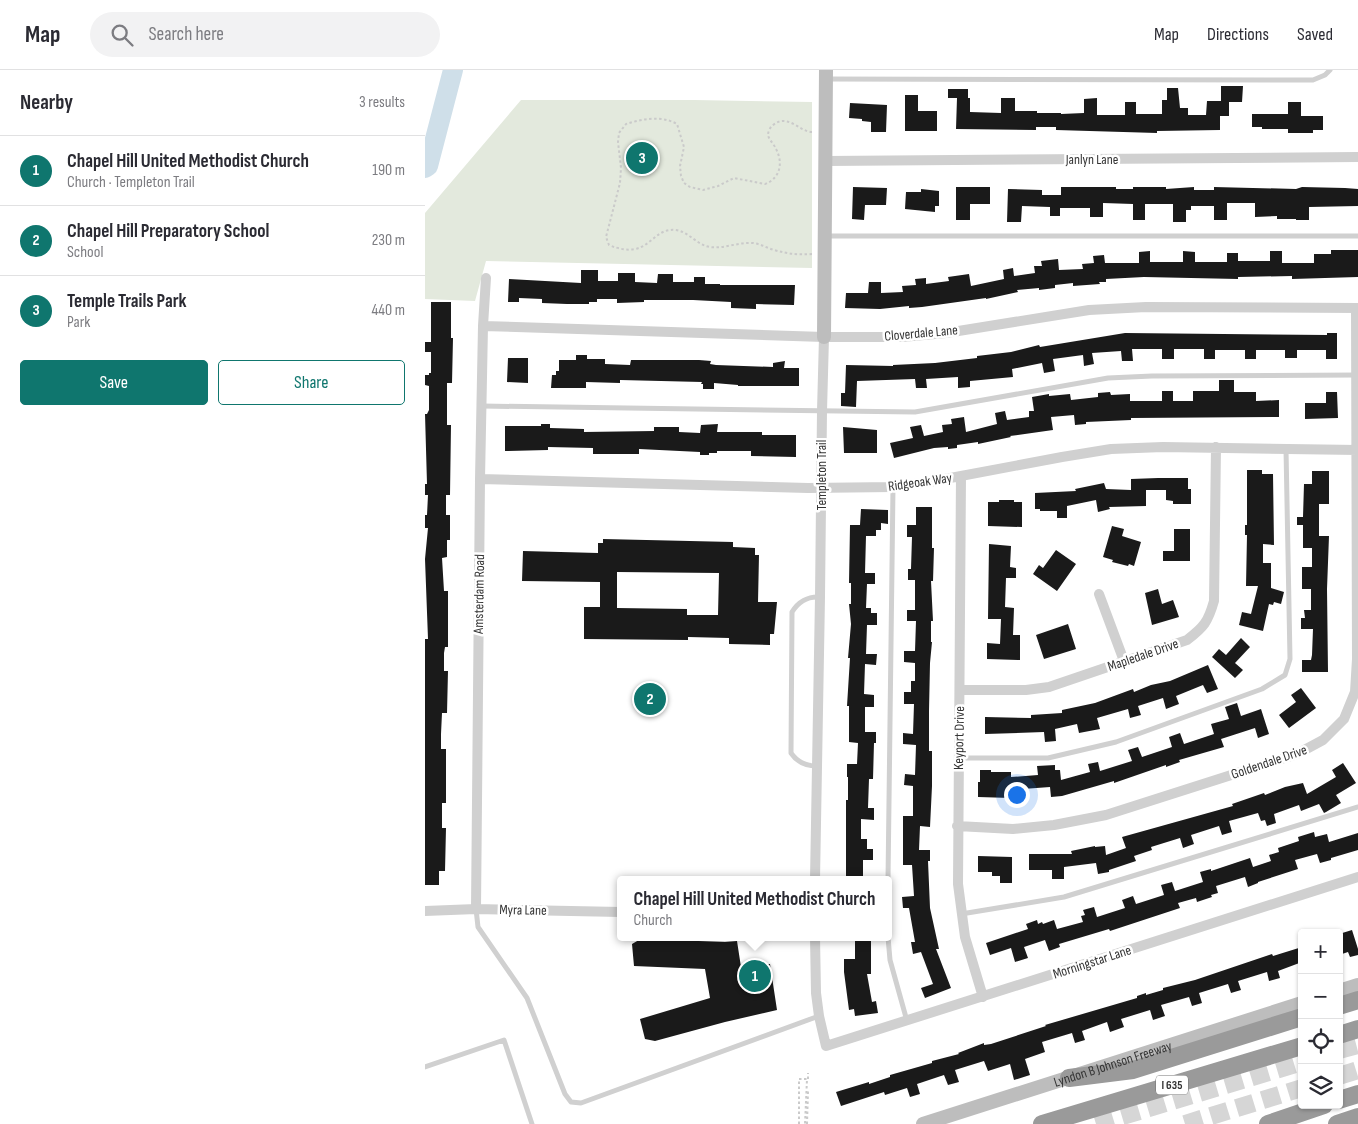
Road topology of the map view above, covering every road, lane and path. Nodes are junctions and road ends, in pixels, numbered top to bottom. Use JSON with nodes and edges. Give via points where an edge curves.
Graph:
{"nodes":[{"id":1,"x":1330,"y":70,"type":"edge"},
{"id":2,"x":826,"y":75,"type":"edge"},
{"id":3,"x":815,"y":132,"type":"dead end"},
{"id":4,"x":1358,"y":158,"type":"edge"},
{"id":5,"x":826,"y":161,"type":"junction"},
{"id":6,"x":825,"y":236,"type":"junction"},
{"id":7,"x":1358,"y":236,"type":"edge"},
{"id":8,"x":813,"y":254,"type":"dead end"},
{"id":9,"x":486,"y":278,"type":"dead end"},
{"id":10,"x":1357,"y":308,"type":"edge"},
{"id":11,"x":483,"y":326,"type":"junction"},
{"id":12,"x":824,"y":338,"type":"junction"},
{"id":13,"x":1358,"y":376,"type":"edge"},
{"id":14,"x":481,"y":406,"type":"junction"},
{"id":15,"x":821,"y":411,"type":"junction"},
{"id":16,"x":1216,"y":447,"type":"junction"},
{"id":17,"x":1286,"y":448,"type":"junction"},
{"id":18,"x":1357,"y":450,"type":"edge"},
{"id":19,"x":961,"y":476,"type":"junction"},
{"id":20,"x":480,"y":479,"type":"junction"},
{"id":21,"x":893,"y":486,"type":"junction"},
{"id":22,"x":821,"y":488,"type":"junction"},
{"id":23,"x":1099,"y":594,"type":"dead end"},
{"id":24,"x":820,"y":597,"type":"junction"},
{"id":25,"x":1124,"y":661,"type":"junction"},
{"id":26,"x":960,"y":690,"type":"junction"},
{"id":27,"x":959,"y":758,"type":"junction"},
{"id":28,"x":817,"y":766,"type":"junction"},
{"id":29,"x":1358,"y":807,"type":"edge"},
{"id":30,"x":957,"y":826,"type":"junction"},
{"id":31,"x":815,"y":876,"type":"edge"},
{"id":32,"x":887,"y":876,"type":"edge"},
{"id":33,"x":1358,"y":878,"type":"edge"},
{"id":34,"x":476,"y":909,"type":"junction"},
{"id":35,"x":425,"y":910,"type":"edge"},
{"id":36,"x":617,"y":912,"type":"edge"},
{"id":37,"x":961,"y":914,"type":"junction"},
{"id":38,"x":815,"y":941,"type":"edge"},
{"id":39,"x":888,"y":941,"type":"edge"},
{"id":40,"x":1358,"y":985,"type":"edge"},
{"id":41,"x":1343,"y":990,"type":"edge"},
{"id":42,"x":983,"y":997,"type":"junction"},
{"id":43,"x":1358,"y":1000,"type":"edge"},
{"id":44,"x":1298,"y":1004,"type":"edge"},
{"id":45,"x":1343,"y":1005,"type":"edge"},
{"id":46,"x":819,"y":1016,"type":"junction"},
{"id":47,"x":1298,"y":1018,"type":"edge"},
{"id":48,"x":907,"y":1021,"type":"junction"},
{"id":49,"x":1358,"y":1029,"type":"edge"},
{"id":50,"x":1343,"y":1034,"type":"edge"},
{"id":51,"x":1298,"y":1047,"type":"edge"},
{"id":52,"x":425,"y":1067,"type":"edge"},
{"id":53,"x":808,"y":1072,"type":"dead end"},
{"id":54,"x":1069,"y":1078,"type":"junction"},
{"id":55,"x":1358,"y":1094,"type":"edge"},
{"id":56,"x":1343,"y":1099,"type":"edge"},
{"id":57,"x":1312,"y":1109,"type":"edge"},
{"id":58,"x":1358,"y":1117,"type":"edge"},
{"id":59,"x":533,"y":1124,"type":"edge"},
{"id":60,"x":799,"y":1124,"type":"edge"},
{"id":61,"x":806,"y":1124,"type":"edge"},
{"id":62,"x":923,"y":1124,"type":"edge"},
{"id":63,"x":1042,"y":1124,"type":"edge"},
{"id":64,"x":1268,"y":1124,"type":"edge"},
{"id":65,"x":1337,"y":1124,"type":"edge"}],
"edges":[{"from":1,"to":2,"type":"lane","via":[[1313,80]]},
{"from":2,"to":5,"type":"main road","name":"Templeton Trail"},
{"from":3,"to":8,"type":"path","via":[[807,132],[788,122],[773,124],[768,132],[780,165],[775,178],[765,184],[734,178],[703,190],[683,183],[680,166],[683,147],[677,124],[661,118],[625,124],[618,142],[620,183],[606,237],[609,245],[621,250],[637,250],[667,231],[675,230],[709,247],[753,243],[793,255]]},
{"from":4,"to":5,"type":"street","name":"Janlyn Lane"},
{"from":5,"to":6,"type":"main road","name":"Templeton Trail"},
{"from":6,"to":7,"type":"lane"},
{"from":6,"to":12,"type":"main road","name":"Templeton Trail"},
{"from":9,"to":11,"type":"street","name":"Amsterdam Road"},
{"from":10,"to":12,"type":"street","name":"Cloverdale Lane","via":[[1146,307],[1089,310],[937,334]]},
{"from":10,"to":13,"type":"street","name":"Goldendale Drive"},
{"from":11,"to":12,"type":"street","name":"Cloverdale Lane"},
{"from":11,"to":14,"type":"street","name":"Amsterdam Road"},
{"from":12,"to":15,"type":"street","name":"Templeton Trail"},
{"from":13,"to":15,"type":"lane","via":[[1108,378],[915,412]]},
{"from":13,"to":18,"type":"street","name":"Goldendale Drive"},
{"from":14,"to":15,"type":"lane"},
{"from":14,"to":20,"type":"street","name":"Amsterdam Road"},
{"from":15,"to":22,"type":"street","name":"Templeton Trail"},
{"from":16,"to":17,"type":"street","name":"Ridgeoak Way"},
{"from":16,"to":19,"type":"street","name":"Ridgeoak Way","via":[[1111,450]]},
{"from":16,"to":25,"type":"street","name":"Mapledale Drive","via":[[1214,602],[1209,618],[1187,640]]},
{"from":17,"to":18,"type":"street","name":"Ridgeoak Way"},
{"from":17,"to":27,"type":"lane","via":[[1290,660],[1285,675],[1262,688],[1116,742],[1048,758]]},
{"from":18,"to":30,"type":"street","name":"Goldendale Drive","via":[[1355,692],[1344,718],[1323,740],[1297,754],[1106,815],[1054,826],[1013,829]]},
{"from":19,"to":21,"type":"street","name":"Ridgeoak Way"},
{"from":19,"to":26,"type":"street","name":"Keyport Drive"},
{"from":20,"to":22,"type":"street","name":"Ridgeoak Way"},
{"from":20,"to":34,"type":"street","name":"Amsterdam Road"},
{"from":21,"to":22,"type":"street","name":"Ridgeoak Way"},
{"from":21,"to":32,"type":"lane"},
{"from":22,"to":24,"type":"street","name":"Templeton Trail"},
{"from":23,"to":25,"type":"street"},
{"from":24,"to":28,"type":"street","name":"Templeton Trail"},
{"from":24,"to":28,"type":"lane","via":[[812,596],[796,604],[792,612],[791,753],[795,759]]},
{"from":25,"to":26,"type":"street","name":"Mapledale Drive","via":[[1049,687]]},
{"from":26,"to":27,"type":"street","name":"Keyport Drive"},
{"from":27,"to":30,"type":"street","name":"Keyport Drive"},
{"from":28,"to":31,"type":"street","name":"Templeton Trail"},
{"from":29,"to":37,"type":"lane","via":[[1064,897]]},
{"from":30,"to":37,"type":"street","name":"Keyport Drive"},
{"from":33,"to":42,"type":"street","name":"Morningstar Lane"},
{"from":34,"to":35,"type":"street","name":"Myra Lane"},
{"from":34,"to":36,"type":"street","name":"Myra Lane"},
{"from":34,"to":46,"type":"lane","via":[[478,927],[527,998],[571,1102],[581,1103]]},
{"from":37,"to":42,"type":"street","name":"Keyport Drive"},
{"from":38,"to":46,"type":"street"},
{"from":39,"to":48,"type":"lane","via":[[890,960]]},
{"from":40,"to":41,"type":"main road"},
{"from":42,"to":48,"type":"street","name":"Morningstar Lane"},
{"from":43,"to":45,"type":"highway"},
{"from":44,"to":54,"type":"main road","name":"Lyndon B Johnson Freeway"},
{"from":46,"to":48,"type":"street","name":"Morningstar Lane","via":[[826,1046]]},
{"from":47,"to":54,"type":"highway","via":[[1133,1070]]},
{"from":49,"to":50,"type":"highway"},
{"from":51,"to":63,"type":"highway","number":"I 635"},
{"from":52,"to":59,"type":"lane","via":[[504,1040]]},
{"from":53,"to":61,"type":"path"},
{"from":54,"to":62,"type":"main road","name":"Lyndon B Johnson Freeway"},
{"from":55,"to":56,"type":"highway"},
{"from":57,"to":64,"type":"highway"},
{"from":58,"to":65,"type":"highway"},
{"from":60,"to":61,"type":"path","via":[[799,1079],[807,1079]]}]}
